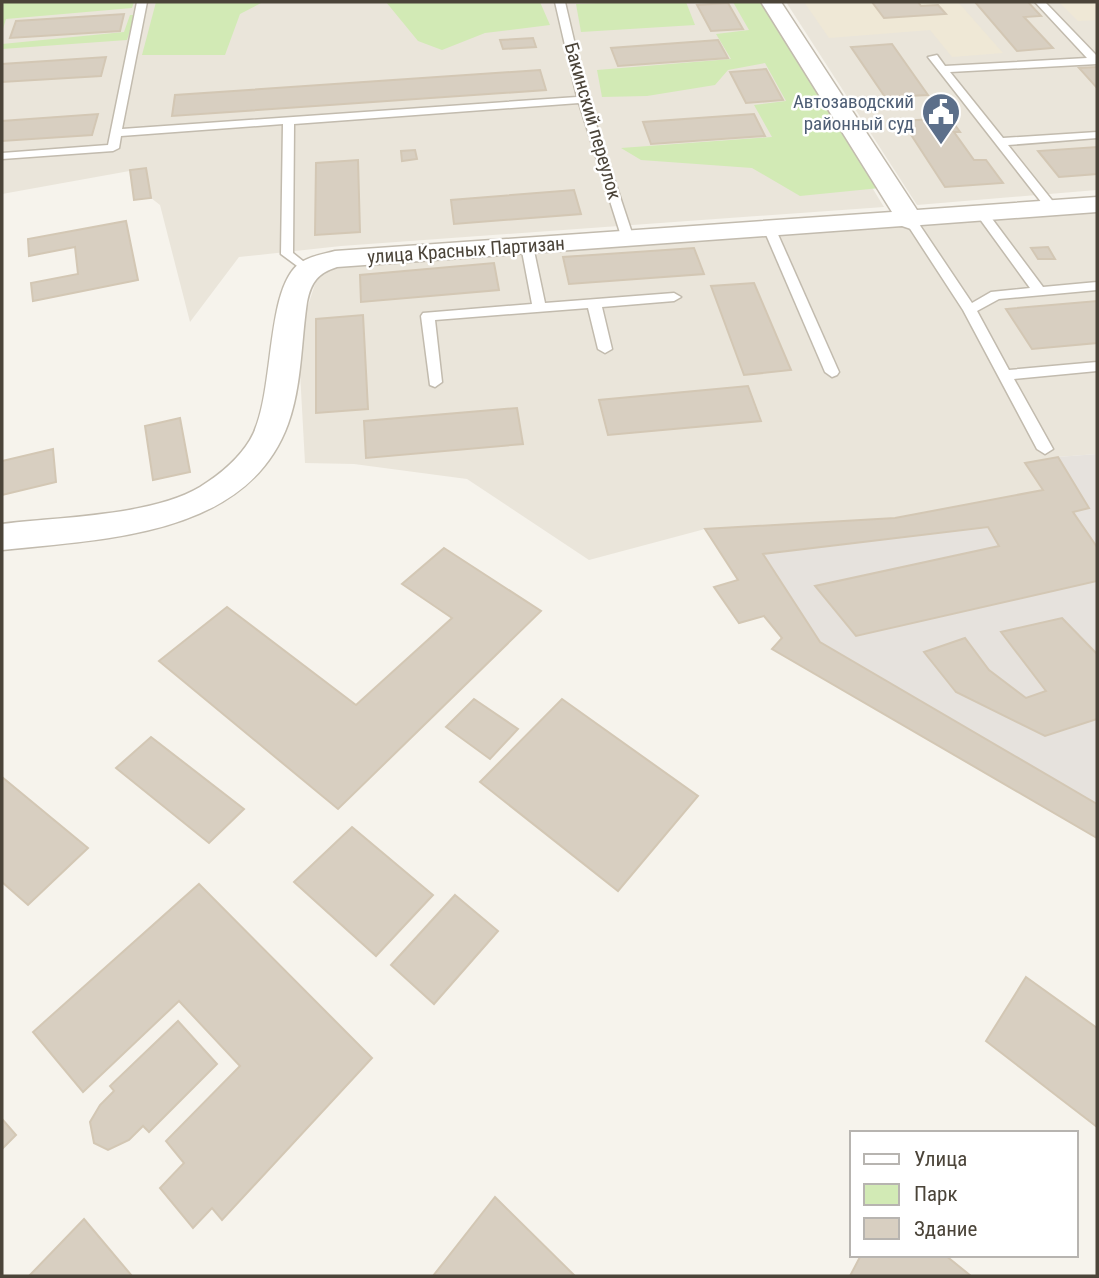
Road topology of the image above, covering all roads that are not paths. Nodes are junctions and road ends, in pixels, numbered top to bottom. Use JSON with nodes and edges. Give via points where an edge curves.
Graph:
{"nodes":[{"id":1,"x":142,"y":2,"type":"edge"},
{"id":2,"x":560,"y":2,"type":"edge"},
{"id":3,"x":771,"y":2,"type":"edge"},
{"id":4,"x":1040,"y":2,"type":"edge"},
{"id":5,"x":933,"y":57,"type":"dead end"},
{"id":6,"x":1096,"y":61,"type":"edge"},
{"id":7,"x":942,"y":69,"type":"junction"},
{"id":8,"x":583,"y":100,"type":"junction"},
{"id":9,"x":289,"y":121,"type":"junction"},
{"id":10,"x":116,"y":134,"type":"junction"},
{"id":11,"x":1097,"y":135,"type":"edge"},
{"id":12,"x":998,"y":142,"type":"junction"},
{"id":13,"x":2,"y":156,"type":"edge"},
{"id":14,"x":1097,"y":205,"type":"edge"},
{"id":15,"x":1053,"y":209,"type":"junction"},
{"id":16,"x":983,"y":215,"type":"junction"},
{"id":17,"x":911,"y":220,"type":"junction"},
{"id":18,"x":770,"y":230,"type":"junction"},
{"id":19,"x":628,"y":240,"type":"junction"},
{"id":20,"x":527,"y":246,"type":"junction"},
{"id":21,"x":308,"y":270,"type":"junction"},
{"id":22,"x":1097,"y":286,"type":"edge"},
{"id":23,"x":1039,"y":291,"type":"junction"},
{"id":24,"x":674,"y":297,"type":"dead end"},
{"id":25,"x":594,"y":303,"type":"junction"},
{"id":26,"x":540,"y":307,"type":"junction"},
{"id":27,"x":971,"y":310,"type":"junction"},
{"id":28,"x":605,"y":349,"type":"dead end"},
{"id":29,"x":1097,"y":366,"type":"edge"},
{"id":30,"x":832,"y":372,"type":"dead end"},
{"id":31,"x":1005,"y":375,"type":"junction"},
{"id":32,"x":435,"y":382,"type":"dead end"},
{"id":33,"x":1045,"y":449,"type":"dead end"},
{"id":34,"x":2,"y":537,"type":"edge"}],
"edges":[{"from":1,"to":10,"type":"lane"},
{"from":2,"to":8,"type":"lane","name":"Бакинский переулок"},
{"from":3,"to":17,"type":"street"},
{"from":4,"to":6,"type":"lane"},
{"from":5,"to":7,"type":"lane"},
{"from":6,"to":7,"type":"lane"},
{"from":7,"to":12,"type":"lane"},
{"from":8,"to":9,"type":"lane"},
{"from":8,"to":19,"type":"lane","name":"Бакинский переулок"},
{"from":9,"to":10,"type":"lane"},
{"from":9,"to":21,"type":"lane","via":[[287,254]]},
{"from":10,"to":13,"type":"lane","via":[[113,148]]},
{"from":11,"to":12,"type":"lane"},
{"from":12,"to":15,"type":"lane"},
{"from":14,"to":15,"type":"street","name":"улица Красных Партизан"},
{"from":15,"to":16,"type":"street","name":"улица Красных Партизан"},
{"from":16,"to":17,"type":"street","name":"улица Красных Партизан"},
{"from":16,"to":23,"type":"lane"},
{"from":17,"to":18,"type":"street","name":"улица Красных Партизан"},
{"from":17,"to":27,"type":"lane"},
{"from":18,"to":19,"type":"street","name":"улица Красных Партизан"},
{"from":18,"to":30,"type":"lane"},
{"from":19,"to":20,"type":"street","name":"улица Красных Партизан"},
{"from":20,"to":21,"type":"street","name":"улица Красных Партизан","via":[[335,259]]},
{"from":20,"to":26,"type":"lane"},
{"from":21,"to":34,"type":"street","via":[[295,289],[276,423],[256,458],[237,477],[208,497],[169,512]]},
{"from":22,"to":23,"type":"lane"},
{"from":23,"to":27,"type":"lane","via":[[996,295]]},
{"from":24,"to":25,"type":"lane"},
{"from":25,"to":26,"type":"lane"},
{"from":25,"to":28,"type":"lane"},
{"from":26,"to":32,"type":"lane","via":[[428,316]]},
{"from":27,"to":31,"type":"lane"},
{"from":29,"to":31,"type":"lane"},
{"from":31,"to":33,"type":"lane"}]}
